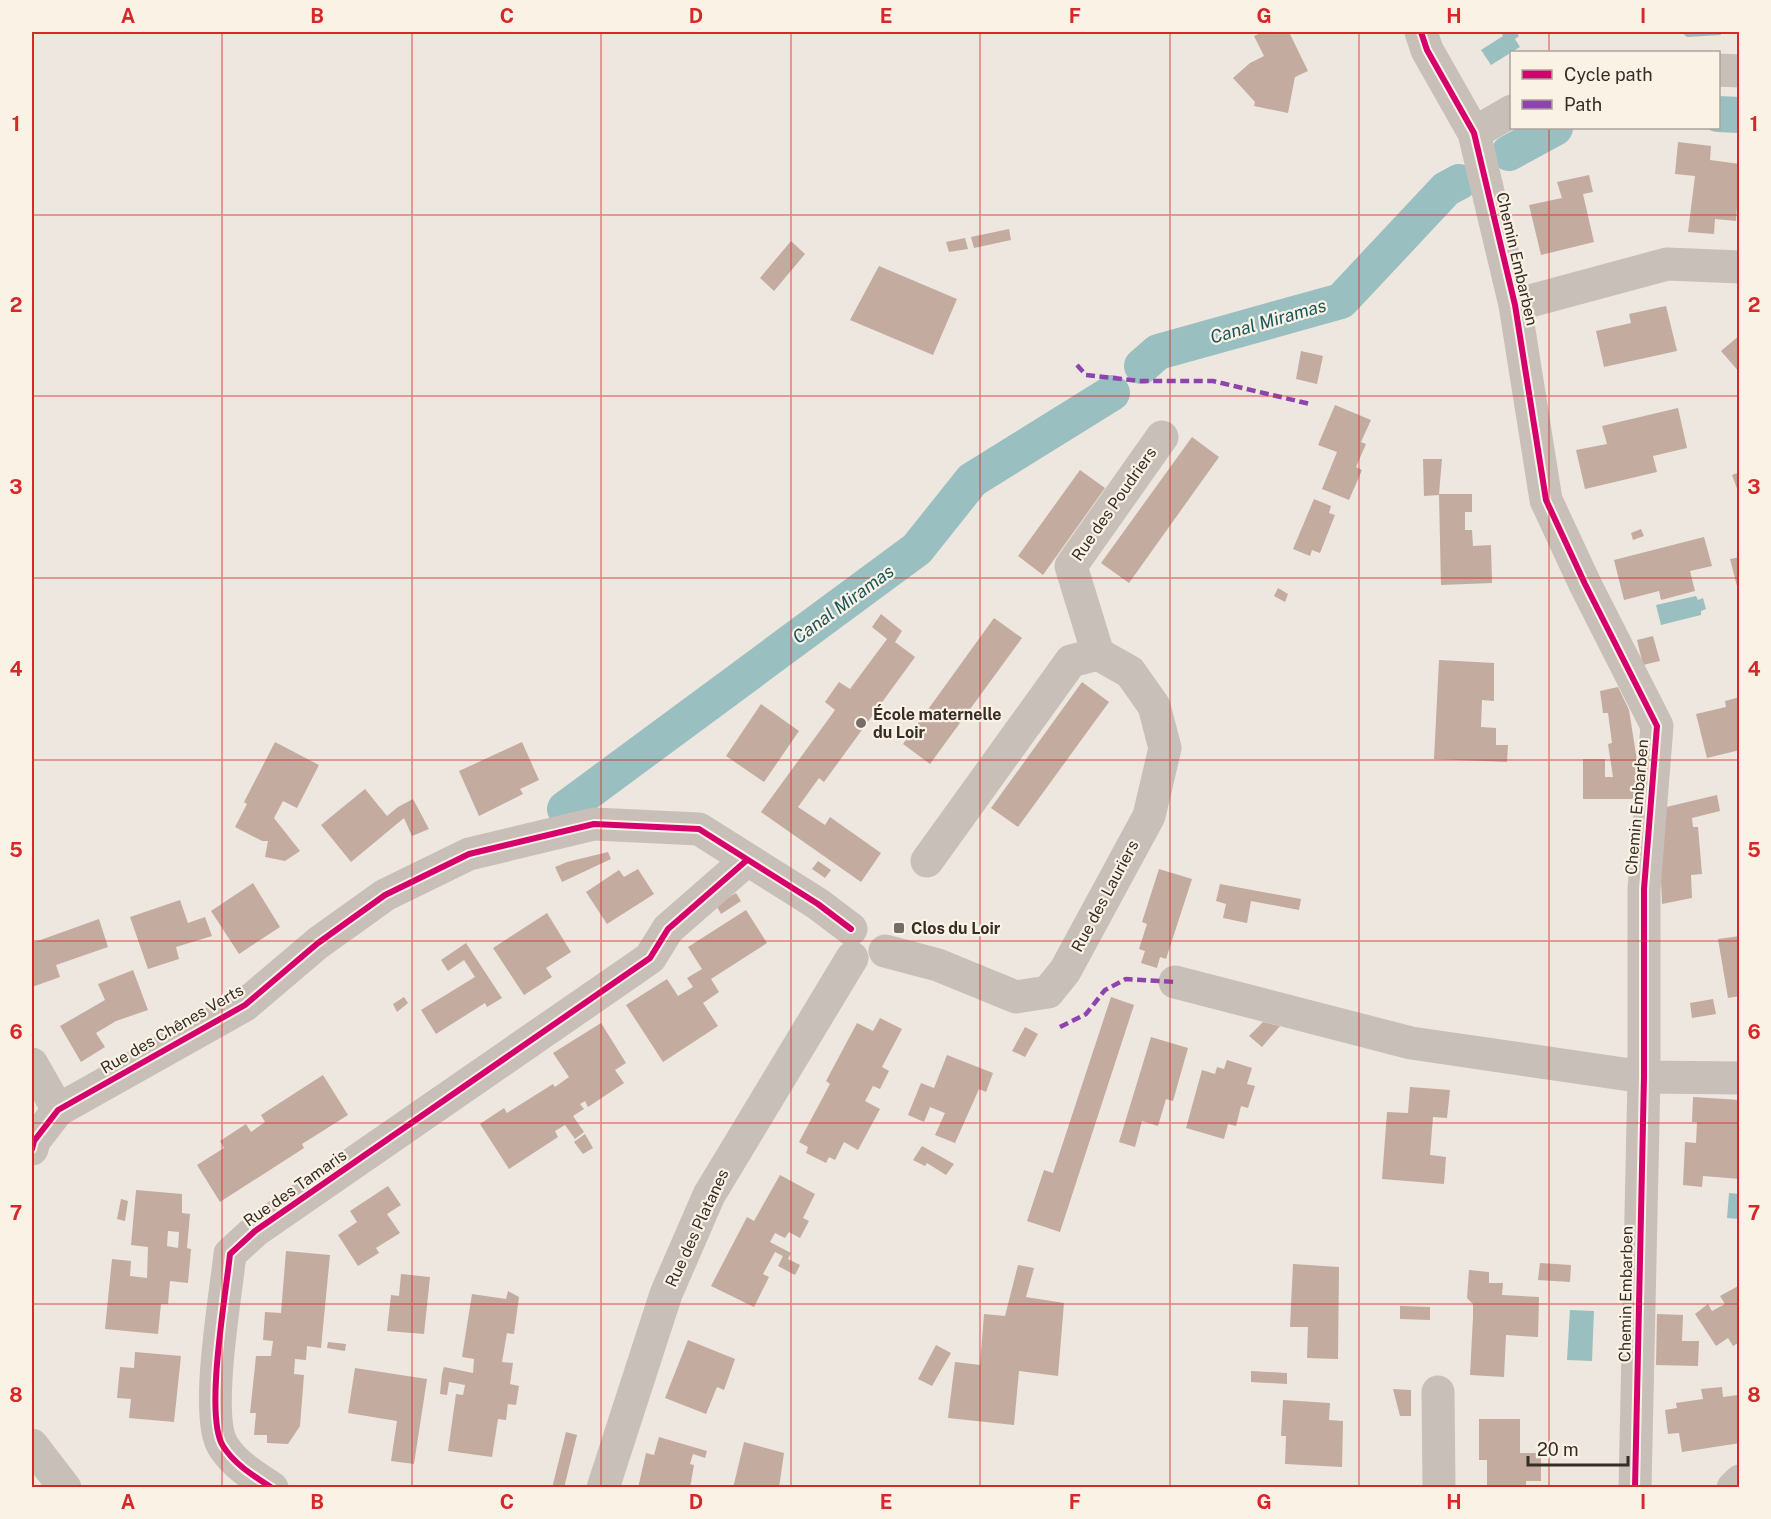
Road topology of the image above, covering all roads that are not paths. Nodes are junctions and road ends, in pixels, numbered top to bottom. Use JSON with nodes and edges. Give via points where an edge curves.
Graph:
{"nodes":[{"id":1,"x":1421,"y":32,"type":"edge"},
{"id":2,"x":1720,"y":70,"type":"edge"},
{"id":3,"x":1740,"y":71,"type":"edge"},
{"id":4,"x":1510,"y":112,"type":"edge"},
{"id":5,"x":1474,"y":133,"type":"junction"},
{"id":6,"x":1740,"y":267,"type":"edge"},
{"id":7,"x":1515,"y":305,"type":"junction"},
{"id":8,"x":1162,"y":437,"type":"dead end"},
{"id":9,"x":1098,"y":654,"type":"junction"},
{"id":10,"x":747,"y":860,"type":"junction"},
{"id":11,"x":927,"y":861,"type":"dead end"},
{"id":12,"x":852,"y":944,"type":"junction"},
{"id":13,"x":1175,"y":982,"type":"dead end"},
{"id":14,"x":32,"y":1064,"type":"edge"},
{"id":15,"x":1644,"y":1077,"type":"junction"},
{"id":16,"x":1740,"y":1078,"type":"edge"},
{"id":17,"x":58,"y":1110,"type":"junction"},
{"id":18,"x":32,"y":1149,"type":"edge"},
{"id":19,"x":1438,"y":1392,"type":"dead end"},
{"id":20,"x":32,"y":1445,"type":"edge"},
{"id":21,"x":1740,"y":1481,"type":"edge"},
{"id":22,"x":65,"y":1488,"type":"edge"},
{"id":23,"x":272,"y":1488,"type":"edge"},
{"id":24,"x":603,"y":1488,"type":"edge"},
{"id":25,"x":1439,"y":1488,"type":"edge"},
{"id":26,"x":1635,"y":1488,"type":"edge"},
{"id":27,"x":1734,"y":1488,"type":"edge"}],
"edges":[{"from":1,"to":5,"type":"street","name":"Chemin Embarben","via":[[1427,50]]},
{"from":2,"to":3,"type":"street"},
{"from":4,"to":5,"type":"street"},
{"from":5,"to":7,"type":"street","name":"Chemin Embarben"},
{"from":6,"to":7,"type":"street","via":[[1667,264]]},
{"from":7,"to":15,"type":"street","name":"Chemin Embarben","via":[[1546,500],[1658,726],[1644,889]]},
{"from":8,"to":9,"type":"street","name":"Rue des Poudriers","via":[[1071,566]]},
{"from":9,"to":11,"type":"street","via":[[1071,661]]},
{"from":9,"to":12,"type":"street","name":"Rue des Lauriers","via":[[1130,672],[1154,706],[1165,748],[1149,816],[1065,971],[1048,992],[1016,997],[939,965],[885,951],[871,963]]},
{"from":10,"to":12,"type":"street","name":"Rue des Chênes Verts","via":[[818,904]]},
{"from":10,"to":17,"type":"street","name":"Rue des Chênes Verts","via":[[699,830],[594,824],[469,854],[386,895],[318,943],[245,1005]]},
{"from":10,"to":23,"type":"street","name":"Rue des Tamaris","via":[[668,929],[650,958],[255,1231],[230,1254],[214,1409],[222,1445],[245,1471]]},
{"from":12,"to":24,"type":"street","name":"Rue des Platanes","via":[[838,979],[709,1195],[666,1294]]},
{"from":13,"to":15,"type":"street","via":[[1411,1043]]},
{"from":14,"to":17,"type":"street"},
{"from":15,"to":16,"type":"street"},
{"from":15,"to":26,"type":"street","name":"Chemin Embarben"},
{"from":17,"to":18,"type":"street","name":"Rue des Chênes Verts"},
{"from":19,"to":25,"type":"street"},
{"from":20,"to":22,"type":"street"},
{"from":21,"to":27,"type":"street"}]}
